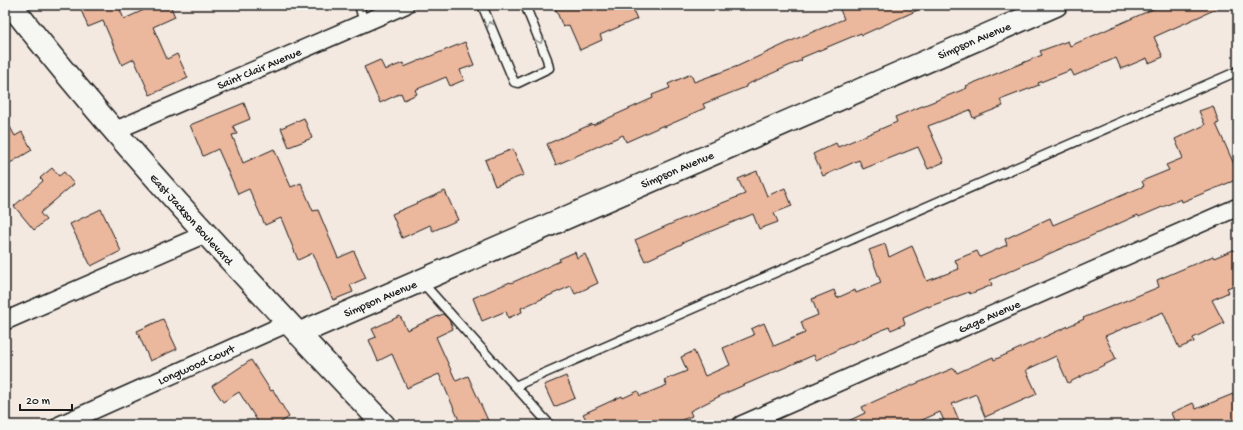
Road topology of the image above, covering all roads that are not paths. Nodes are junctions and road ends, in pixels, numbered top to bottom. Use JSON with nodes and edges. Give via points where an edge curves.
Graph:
{"nodes":[{"id":1,"x":11,"y":5,"type":"edge"},
{"id":2,"x":359,"y":5,"type":"edge"},
{"id":3,"x":405,"y":5,"type":"edge"},
{"id":4,"x":482,"y":5,"type":"edge"},
{"id":5,"x":525,"y":5,"type":"edge"},
{"id":6,"x":1056,"y":5,"type":"edge"},
{"id":7,"x":364,"y":22,"type":"junction"},
{"id":8,"x":1238,"y":71,"type":"edge"},
{"id":9,"x":114,"y":131,"type":"junction"},
{"id":10,"x":1238,"y":207,"type":"edge"},
{"id":11,"x":205,"y":234,"type":"junction"},
{"id":12,"x":420,"y":281,"type":"junction"},
{"id":13,"x":5,"y":321,"type":"edge"},
{"id":14,"x":293,"y":329,"type":"junction"},
{"id":15,"x":515,"y":386,"type":"junction"},
{"id":16,"x":60,"y":425,"type":"edge"},
{"id":17,"x":384,"y":425,"type":"edge"},
{"id":18,"x":550,"y":425,"type":"edge"},
{"id":19,"x":741,"y":425,"type":"edge"}],
"edges":[{"from":1,"to":9,"type":"street","name":"East Jackson Boulevard"},
{"from":2,"to":7,"type":"lane"},
{"from":3,"to":7,"type":"street","name":"Saint Clair Avenue"},
{"from":5,"to":4,"type":"lane","one_way":true,"via":[[549,68],[518,83],[514,82]]},
{"from":6,"to":12,"type":"street","name":"Simpson Avenue"},
{"from":7,"to":9,"type":"street","name":"Saint Clair Avenue"},
{"from":8,"to":15,"type":"lane"},
{"from":9,"to":11,"type":"street","name":"East Jackson Boulevard"},
{"from":10,"to":19,"type":"street","name":"Gage Avenue"},
{"from":11,"to":13,"type":"street"},
{"from":11,"to":14,"type":"street","name":"East Jackson Boulevard"},
{"from":12,"to":14,"type":"street","name":"Simpson Avenue"},
{"from":12,"to":15,"type":"lane"},
{"from":14,"to":16,"type":"street","name":"Longwood Court"},
{"from":14,"to":17,"type":"street","name":"East Jackson Boulevard"},
{"from":15,"to":18,"type":"lane"}]}
